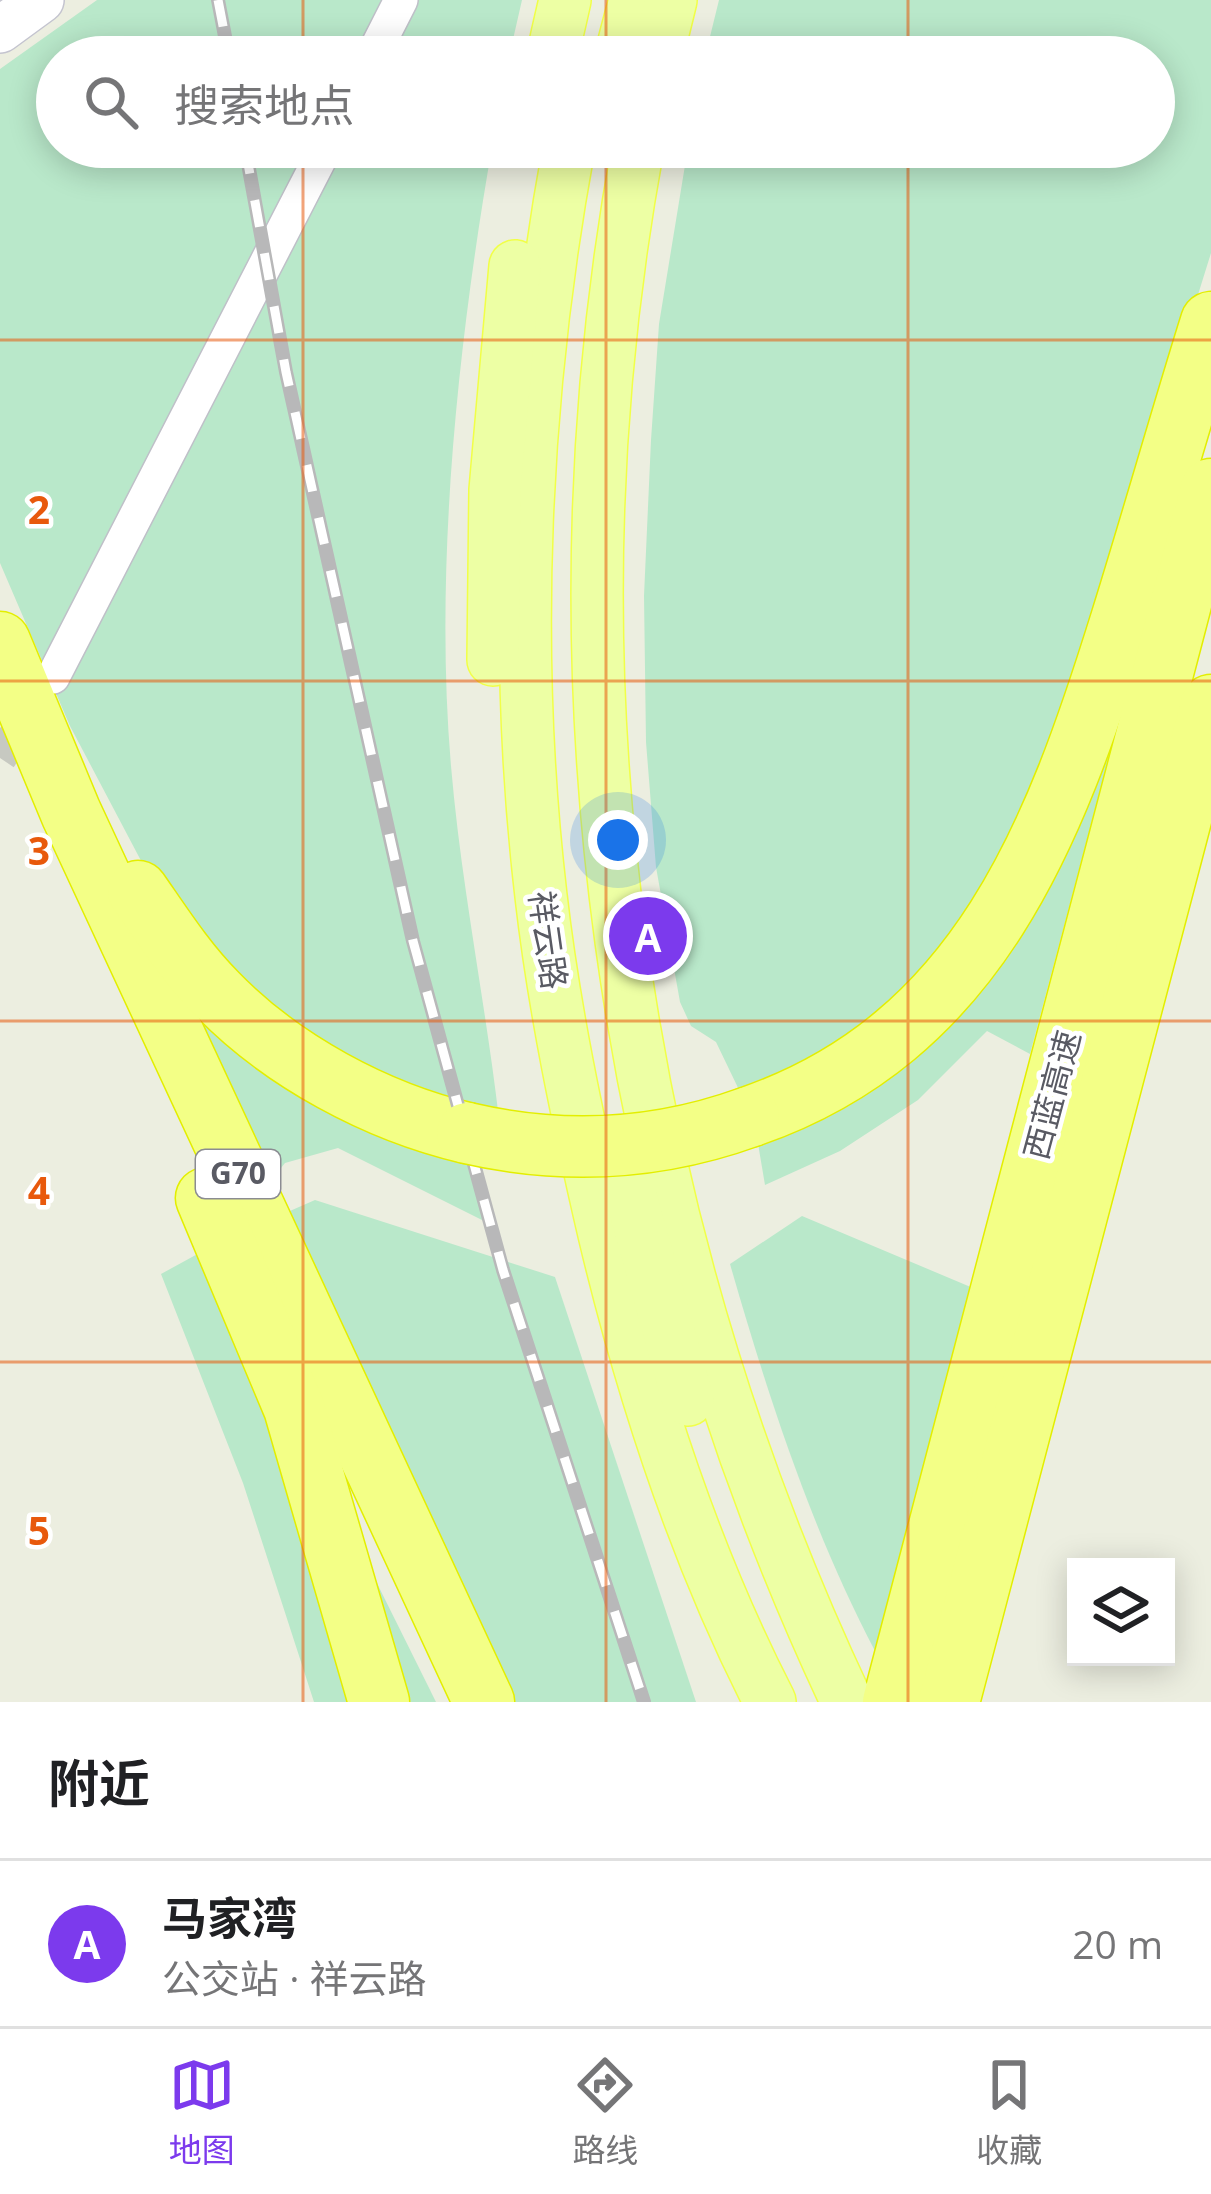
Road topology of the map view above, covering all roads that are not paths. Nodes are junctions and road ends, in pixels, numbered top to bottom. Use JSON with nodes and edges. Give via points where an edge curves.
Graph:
{"nodes":[{"id":1,"x":41,"y":0,"type":"edge"},
{"id":2,"x":401,"y":0,"type":"edge"},
{"id":3,"x":565,"y":0,"type":"edge"},
{"id":4,"x":600,"y":0,"type":"edge"},
{"id":5,"x":635,"y":0,"type":"edge"},
{"id":6,"x":671,"y":0,"type":"edge"},
{"id":7,"x":0,"y":30,"type":"edge"},
{"id":8,"x":383,"y":36,"type":"edge"},
{"id":9,"x":557,"y":36,"type":"edge"},
{"id":10,"x":592,"y":36,"type":"edge"},
{"id":11,"x":626,"y":36,"type":"edge"},
{"id":12,"x":662,"y":36,"type":"edge"},
{"id":13,"x":315,"y":168,"type":"edge"},
{"id":14,"x":531,"y":168,"type":"edge"},
{"id":15,"x":566,"y":168,"type":"edge"},
{"id":16,"x":599,"y":168,"type":"edge"},
{"id":17,"x":635,"y":168,"type":"edge"},
{"id":18,"x":1211,"y":322,"type":"edge"},
{"id":19,"x":1211,"y":489,"type":"edge"},
{"id":20,"x":0,"y":643,"type":"edge"},
{"id":21,"x":53,"y":676,"type":"tunnel mouth"},
{"id":22,"x":1211,"y":705,"type":"edge"},
{"id":23,"x":0,"y":747,"type":"edge"},
{"id":24,"x":191,"y":1163,"type":"junction"},
{"id":25,"x":896,"y":1700,"type":"edge"},
{"id":26,"x":379,"y":1702,"type":"edge"},
{"id":27,"x":451,"y":1702,"type":"edge"},
{"id":28,"x":484,"y":1702,"type":"edge"},
{"id":29,"x":733,"y":1702,"type":"edge"},
{"id":30,"x":770,"y":1702,"type":"edge"},
{"id":31,"x":806,"y":1702,"type":"edge"}],
"edges":[{"from":1,"to":7,"type":"main road"},
{"from":2,"to":8,"type":"street"},
{"from":3,"to":9,"type":"main road"},
{"from":4,"to":10,"type":"main road"},
{"from":5,"to":11,"type":"main road"},
{"from":6,"to":12,"type":"main road"},
{"from":13,"to":21,"type":"street"},
{"from":14,"to":29,"type":"main road","via":[[505,355],[492,570],[496,747],[513,939],[537,1092],[581,1279],[658,1521]]},
{"from":15,"to":30,"type":"main road","name":"祥云路","via":[[544,315],[528,544],[540,893],[576,1105],[636,1352],[680,1488]]},
{"from":16,"to":31,"type":"main road","name":"祥云路","via":[[564,510],[562,693],[583,948],[613,1118],[664,1324],[742,1552]]},
{"from":17,"to":25,"type":"main road","via":[[612,315],[597,551],[602,786],[619,938],[712,1363],[758,1496]]},
{"from":18,"to":20,"type":"highway","bridge":true,"via":[[1083,738],[1009,903],[947,987],[895,1036],[840,1074],[707,1131],[561,1146],[467,1133],[352,1089],[264,1038],[173,944]]},
{"from":19,"to":25,"type":"highway","name":"西蓝高速"},
{"from":20,"to":28,"type":"highway","number":"G70","via":[[70,813]]},
{"from":22,"to":25,"type":"highway"},
{"from":23,"to":24,"type":"highway","number":"G70"},
{"from":24,"to":26,"type":"highway","number":"G70","via":[[294,1408]]},
{"from":24,"to":27,"type":"highway"}]}
